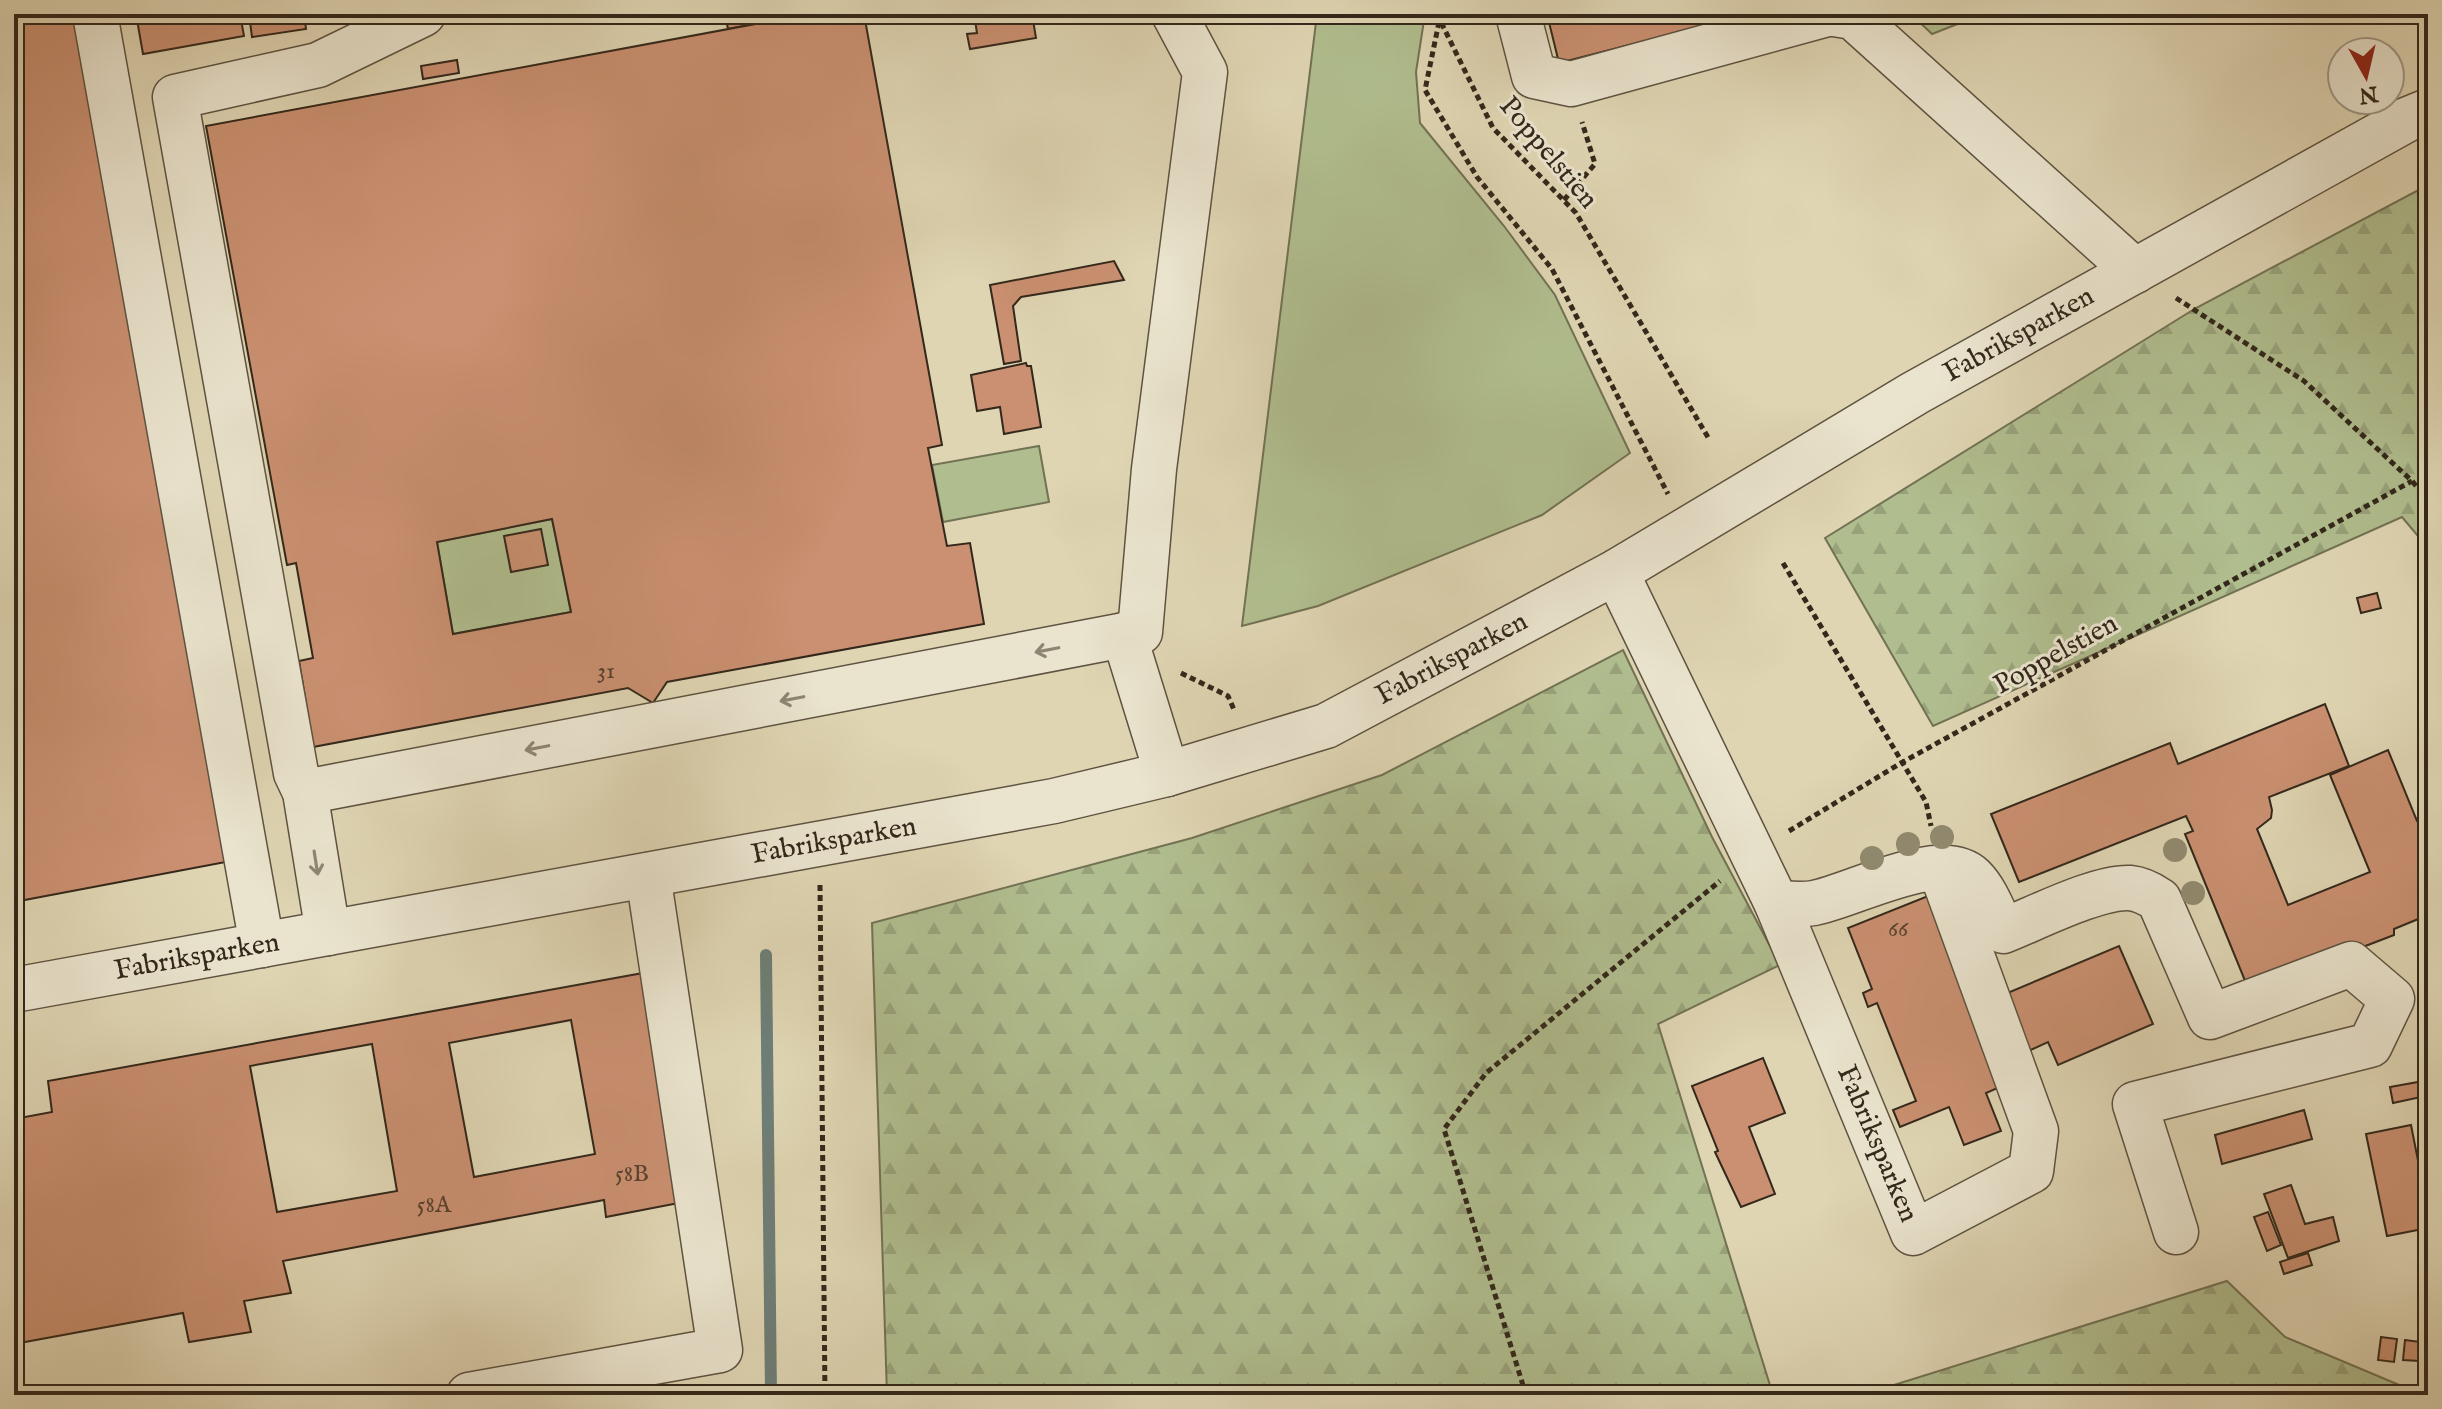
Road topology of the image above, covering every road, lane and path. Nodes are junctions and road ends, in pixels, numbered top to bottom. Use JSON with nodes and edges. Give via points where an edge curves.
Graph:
{"nodes":[{"id":1,"x":95,"y":14,"type":"edge"},
{"id":2,"x":423,"y":14,"type":"edge"},
{"id":3,"x":1174,"y":14,"type":"edge"},
{"id":4,"x":1437,"y":14,"type":"edge"},
{"id":5,"x":1518,"y":14,"type":"edge"},
{"id":6,"x":1827,"y":14,"type":"edge"},
{"id":7,"x":1834,"y":14,"type":"edge"},
{"id":8,"x":1439,"y":22,"type":"junction"},
{"id":9,"x":1571,"y":84,"type":"junction"},
{"id":10,"x":2428,"y":111,"type":"edge"},
{"id":11,"x":1564,"y":200,"type":"junction"},
{"id":12,"x":2135,"y":271,"type":"junction"},
{"id":13,"x":1709,"y":439,"type":"dead end"},
{"id":14,"x":2412,"y":481,"type":"junction"},
{"id":15,"x":2428,"y":500,"type":"edge"},
{"id":16,"x":1686,"y":530,"type":"junction"},
{"id":17,"x":1783,"y":563,"type":"dead end"},
{"id":18,"x":1616,"y":572,"type":"junction"},
{"id":19,"x":1124,"y":635,"type":"junction"},
{"id":20,"x":1901,"y":763,"type":"junction"},
{"id":21,"x":1167,"y":774,"type":"junction"},
{"id":22,"x":305,"y":792,"type":"junction"},
{"id":23,"x":819,"y":844,"type":"junction"},
{"id":24,"x":1753,"y":854,"type":"junction"},
{"id":25,"x":1940,"y":868,"type":"junction"},
{"id":26,"x":648,"y":875,"type":"junction"},
{"id":27,"x":1777,"y":904,"type":"junction"},
{"id":28,"x":328,"y":933,"type":"junction"},
{"id":29,"x":262,"y":945,"type":"junction"},
{"id":30,"x":14,"y":990,"type":"edge"},
{"id":31,"x":2210,"y":1017,"type":"junction"},
{"id":32,"x":2188,"y":1090,"type":"junction"},
{"id":33,"x":2176,"y":1232,"type":"dead end"},
{"id":34,"x":469,"y":1395,"type":"edge"},
{"id":35,"x":825,"y":1395,"type":"edge"},
{"id":36,"x":1526,"y":1395,"type":"edge"}],
"edges":[{"from":1,"to":29,"type":"street"},
{"from":2,"to":22,"type":"street","via":[[318,65],[175,97],[296,773]]},
{"from":3,"to":19,"type":"street","via":[[1205,72],[1154,469],[1140,632]]},
{"from":4,"to":8,"type":"path","name":"Poppelstien"},
{"from":5,"to":9,"type":"street","via":[[1534,76]]},
{"from":6,"to":9,"type":"street"},
{"from":7,"to":12,"type":"street","via":[[1853,17]]},
{"from":8,"to":11,"type":"path","name":"Poppelstien","via":[[1493,128]]},
{"from":8,"to":16,"type":"path","via":[[1425,90],[1477,177],[1552,269]]},
{"from":9,"to":11,"type":"path","via":[[1595,164]]},
{"from":10,"to":12,"type":"street","name":"Fabriksparken"},
{"from":11,"to":13,"type":"path","name":"Poppelstien"},
{"from":12,"to":14,"type":"path","via":[[2304,381]]},
{"from":12,"to":16,"type":"street","name":"Fabriksparken","via":[[1915,393]]},
{"from":14,"to":15,"type":"path"},
{"from":14,"to":20,"type":"path","name":"Poppelstien"},
{"from":16,"to":18,"type":"street","name":"Fabriksparken"},
{"from":17,"to":20,"type":"path"},
{"from":18,"to":21,"type":"street","name":"Fabriksparken","via":[[1326,726]]},
{"from":18,"to":24,"type":"street","name":"Fabriksparken"},
{"from":19,"to":21,"type":"street"},
{"from":19,"to":22,"type":"street","one_way":true},
{"from":20,"to":24,"type":"path","name":"Poppelstien"},
{"from":20,"to":25,"type":"path","via":[[1926,802]]},
{"from":21,"to":23,"type":"street","name":"Fabriksparken","via":[[1054,801]]},
{"from":22,"to":28,"type":"street","one_way":true},
{"from":23,"to":26,"type":"street","name":"Fabriksparken"},
{"from":23,"to":35,"type":"path"},
{"from":24,"to":27,"type":"street","name":"Fabriksparken"},
{"from":24,"to":36,"type":"path","name":"Poppelstien","via":[[1486,1073],[1444,1129]]},
{"from":25,"to":27,"type":"street","via":[[1900,874],[1813,903]]},
{"from":25,"to":27,"type":"street","name":"Fabriksparken","via":[[2036,1131],[2031,1171],[1913,1233]]},
{"from":25,"to":31,"type":"street","via":[[1971,876],[2003,931],[2099,893],[2132,888],[2147,892],[2167,915]]},
{"from":26,"to":28,"type":"street","name":"Fabriksparken"},
{"from":26,"to":34,"type":"street","via":[[720,1350]]},
{"from":28,"to":29,"type":"street","name":"Fabriksparken"},
{"from":29,"to":30,"type":"street","name":"Fabriksparken"},
{"from":31,"to":32,"type":"street"},
{"from":31,"to":32,"type":"street","via":[[2351,964],[2392,999],[2370,1045]]},
{"from":32,"to":33,"type":"street","via":[[2135,1104]]}]}
